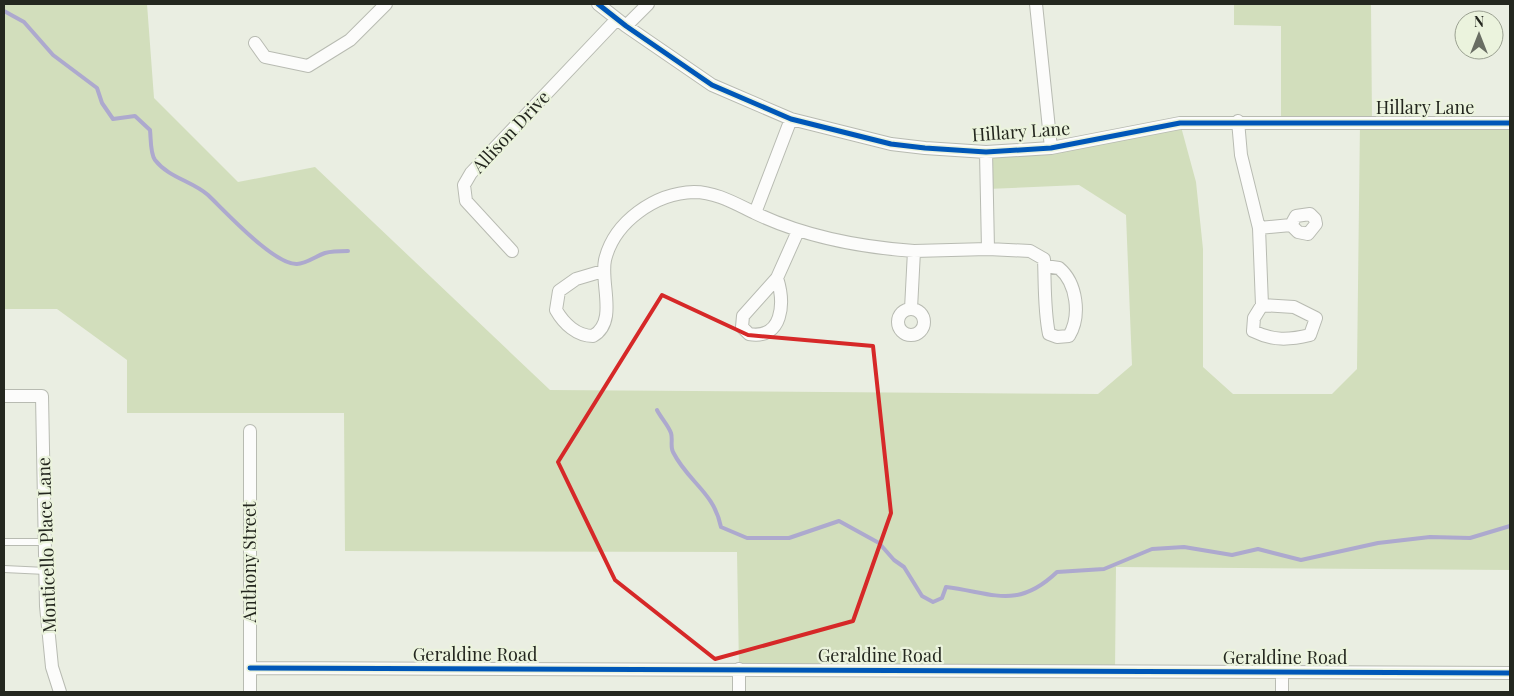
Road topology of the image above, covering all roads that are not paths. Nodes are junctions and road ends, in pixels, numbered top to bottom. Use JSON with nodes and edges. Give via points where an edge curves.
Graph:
{"nodes":[{"id":1,"x":386,"y":4,"type":"edge"},
{"id":2,"x":598,"y":4,"type":"edge"},
{"id":3,"x":648,"y":4,"type":"edge"},
{"id":4,"x":1036,"y":4,"type":"edge"},
{"id":5,"x":622,"y":22,"type":"junction"},
{"id":6,"x":255,"y":42,"type":"dead end"},
{"id":7,"x":791,"y":119,"type":"junction"},
{"id":8,"x":1238,"y":121,"type":"junction"},
{"id":9,"x":1510,"y":123,"type":"edge"},
{"id":10,"x":1052,"y":148,"type":"junction"},
{"id":11,"x":986,"y":152,"type":"junction"},
{"id":12,"x":755,"y":213,"type":"junction"},
{"id":13,"x":1292,"y":225,"type":"dead end"},
{"id":14,"x":1259,"y":228,"type":"junction"},
{"id":15,"x":798,"y":231,"type":"junction"},
{"id":16,"x":988,"y":249,"type":"junction"},
{"id":17,"x":512,"y":251,"type":"dead end"},
{"id":18,"x":914,"y":251,"type":"junction"},
{"id":19,"x":1045,"y":266,"type":"junction"},
{"id":20,"x":603,"y":271,"type":"junction"},
{"id":21,"x":777,"y":278,"type":"dead end"},
{"id":22,"x":1262,"y":305,"type":"junction"},
{"id":23,"x":912,"y":309,"type":"dead end"},
{"id":24,"x":4,"y":396,"type":"edge"},
{"id":25,"x":250,"y":432,"type":"dead end"},
{"id":26,"x":4,"y":542,"type":"edge"},
{"id":27,"x":45,"y":542,"type":"junction"},
{"id":28,"x":4,"y":569,"type":"edge"},
{"id":29,"x":46,"y":571,"type":"junction"},
{"id":30,"x":250,"y":668,"type":"junction"},
{"id":31,"x":739,"y":669,"type":"junction"},
{"id":32,"x":1282,"y":672,"type":"junction"},
{"id":33,"x":1510,"y":672,"type":"edge"},
{"id":34,"x":60,"y":692,"type":"edge"},
{"id":35,"x":250,"y":692,"type":"edge"},
{"id":36,"x":739,"y":692,"type":"edge"},
{"id":37,"x":1282,"y":692,"type":"edge"}],
"edges":[{"from":1,"to":6,"type":"street","via":[[350,40],[308,66],[265,57]]},
{"from":2,"to":5,"type":"street","name":"Hillary Lane"},
{"from":3,"to":5,"type":"street","name":"Allison Drive"},
{"from":4,"to":10,"type":"street"},
{"from":5,"to":7,"type":"street","name":"Hillary Lane","via":[[712,85]]},
{"from":5,"to":17,"type":"street","name":"Allison Drive","via":[[472,173],[464,185],[466,201]]},
{"from":7,"to":11,"type":"street","name":"Hillary Lane","via":[[891,144]]},
{"from":7,"to":12,"type":"street"},
{"from":8,"to":9,"type":"street","name":"Hillary Lane"},
{"from":8,"to":10,"type":"street","name":"Hillary Lane","via":[[1180,123]]},
{"from":8,"to":14,"type":"street","via":[[1241,155]]},
{"from":10,"to":11,"type":"street","name":"Hillary Lane"},
{"from":11,"to":16,"type":"street"},
{"from":12,"to":15,"type":"street"},
{"from":12,"to":20,"type":"street","via":[[718,196],[694,192],[657,201],[629,219],[611,246]]},
{"from":13,"to":14,"type":"street"},
{"from":14,"to":22,"type":"street"},
{"from":15,"to":18,"type":"street","via":[[846,244]]},
{"from":15,"to":21,"type":"street"},
{"from":16,"to":18,"type":"street"},
{"from":16,"to":19,"type":"street","via":[[1030,251],[1044,258]]},
{"from":18,"to":23,"type":"street"},
{"from":19,"to":19,"type":"street","via":[[1059,268],[1072,285],[1075,323],[1069,336],[1048,334]]},
{"from":20,"to":20,"type":"street","via":[[576,279],[559,291],[556,310],[564,322],[579,334],[593,336],[603,326],[606,304]]},
{"from":22,"to":22,"type":"street","via":[[1254,318],[1253,331],[1287,341],[1310,335],[1316,318],[1294,307]]},
{"from":24,"to":27,"type":"street","name":"Monticello Place Lane","via":[[42,396]]},
{"from":25,"to":30,"type":"street","name":"Anthony Street"},
{"from":26,"to":27,"type":"lane"},
{"from":27,"to":29,"type":"street","name":"Monticello Place Lane"},
{"from":28,"to":29,"type":"lane"},
{"from":29,"to":34,"type":"street","name":"Monticello Place Lane","via":[[52,667]]},
{"from":30,"to":31,"type":"street","name":"Geraldine Road"},
{"from":30,"to":35,"type":"street","name":"Anthony Street"},
{"from":31,"to":32,"type":"street","name":"Geraldine Road"},
{"from":31,"to":36,"type":"street"},
{"from":32,"to":33,"type":"street","name":"Geraldine Road"},
{"from":32,"to":37,"type":"street"}]}
